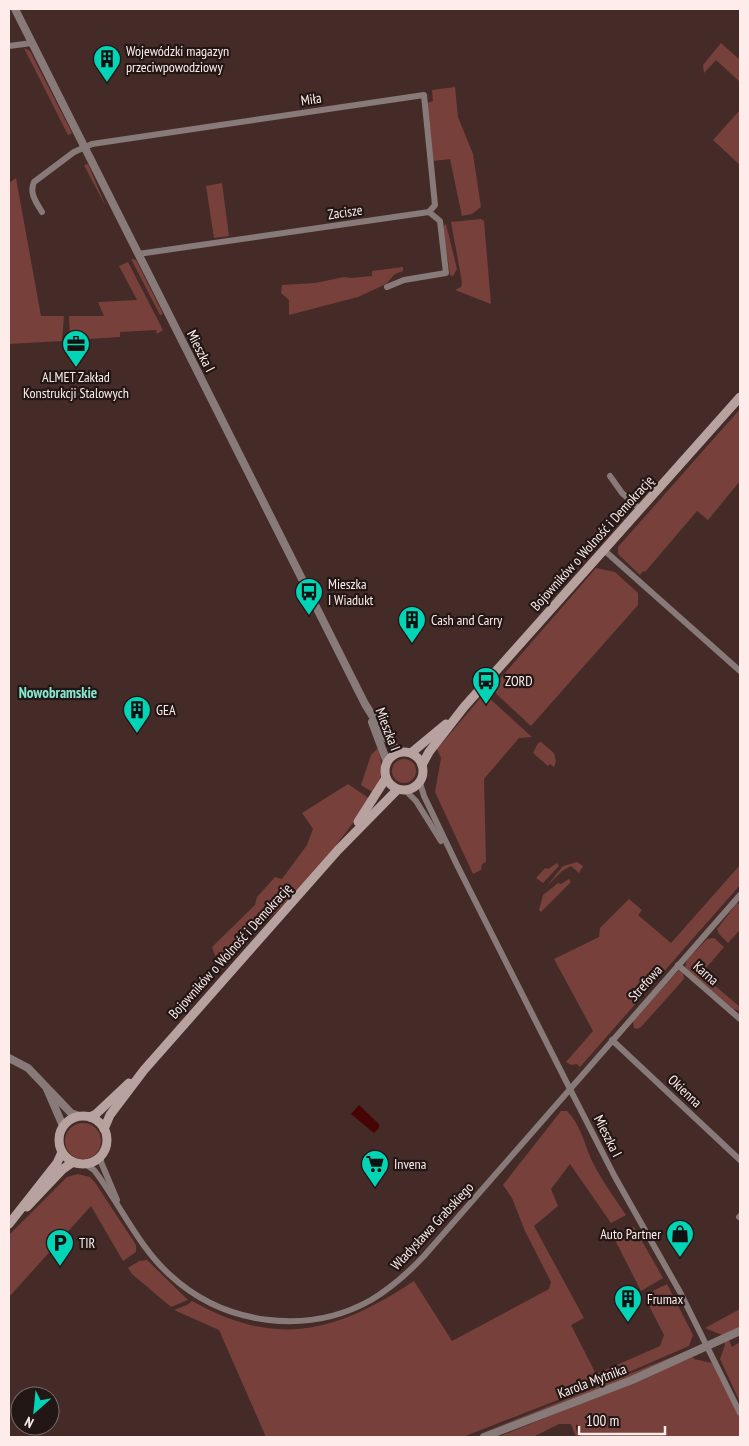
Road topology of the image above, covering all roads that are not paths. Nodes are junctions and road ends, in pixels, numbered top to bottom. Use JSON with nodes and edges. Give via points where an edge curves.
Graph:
{"nodes":[{"id":1,"x":15,"y":9,"type":"edge"},
{"id":2,"x":32,"y":43,"type":"junction"},
{"id":3,"x":9,"y":46,"type":"edge"},
{"id":4,"x":84,"y":147,"type":"junction"},
{"id":5,"x":42,"y":212,"type":"dead end"},
{"id":6,"x":429,"y":212,"type":"junction"},
{"id":7,"x":138,"y":254,"type":"junction"},
{"id":8,"x":387,"y":287,"type":"dead end"},
{"id":9,"x":740,"y":397,"type":"edge"},
{"id":10,"x":610,"y":476,"type":"dead end"},
{"id":11,"x":641,"y":510,"type":"junction"},
{"id":12,"x":604,"y":551,"type":"junction"},
{"id":13,"x":740,"y":671,"type":"edge"},
{"id":14,"x":365,"y":704,"type":"junction"},
{"id":15,"x":464,"y":707,"type":"junction"},
{"id":16,"x":400,"y":752,"type":"junction"},
{"id":17,"x":411,"y":753,"type":"junction"},
{"id":18,"x":387,"y":762,"type":"junction"},
{"id":19,"x":422,"y":765,"type":"junction"},
{"id":20,"x":386,"y":778,"type":"junction"},
{"id":21,"x":420,"y":783,"type":"junction"},
{"id":22,"x":402,"y":790,"type":"junction"},
{"id":23,"x":338,"y":850,"type":"junction"},
{"id":24,"x":458,"y":867,"type":"junction"},
{"id":25,"x":740,"y":895,"type":"edge"},
{"id":26,"x":678,"y":965,"type":"junction"},
{"id":27,"x":740,"y":1019,"type":"edge"},
{"id":28,"x":612,"y":1040,"type":"junction"},
{"id":29,"x":9,"y":1058,"type":"edge"},
{"id":30,"x":144,"y":1070,"type":"junction"},
{"id":31,"x":46,"y":1087,"type":"junction"},
{"id":32,"x":570,"y":1089,"type":"junction"},
{"id":33,"x":79,"y":1116,"type":"junction"},
{"id":34,"x":90,"y":1117,"type":"junction"},
{"id":35,"x":63,"y":1126,"type":"junction"},
{"id":36,"x":104,"y":1129,"type":"junction"},
{"id":37,"x":62,"y":1152,"type":"junction"},
{"id":38,"x":101,"y":1155,"type":"junction"},
{"id":39,"x":740,"y":1160,"type":"edge"},
{"id":40,"x":73,"y":1162,"type":"junction"},
{"id":41,"x":85,"y":1164,"type":"junction"},
{"id":42,"x":117,"y":1201,"type":"junction"},
{"id":43,"x":9,"y":1224,"type":"edge"},
{"id":44,"x":740,"y":1331,"type":"edge"},
{"id":45,"x":708,"y":1347,"type":"junction"},
{"id":46,"x":740,"y":1413,"type":"edge"},
{"id":47,"x":484,"y":1437,"type":"edge"}],
"edges":[{"from":1,"to":2,"type":"street","name":"Mieszka I"},
{"from":2,"to":3,"type":"street"},
{"from":2,"to":4,"type":"street","name":"Mieszka I"},
{"from":4,"to":5,"type":"street","via":[[34,182],[31,188]]},
{"from":4,"to":6,"type":"street","name":"Miła","via":[[424,95],[435,205]]},
{"from":4,"to":7,"type":"street","name":"Mieszka I"},
{"from":6,"to":7,"type":"street","name":"Zacisze"},
{"from":6,"to":8,"type":"street","via":[[440,221],[446,273],[404,280]]},
{"from":7,"to":14,"type":"street","name":"Mieszka I"},
{"from":9,"to":11,"type":"main road","name":"Bojowników o Wolność i Demokrację"},
{"from":10,"to":11,"type":"street","via":[[622,493]]},
{"from":11,"to":12,"type":"main road","name":"Bojowników o Wolność i Demokrację"},
{"from":12,"to":13,"type":"street"},
{"from":12,"to":15,"type":"main road","name":"Bojowników o Wolność i Demokrację"},
{"from":14,"to":16,"type":"street","name":"Mieszka I","via":[[387,739]]},
{"from":14,"to":18,"type":"street","name":"Mieszka I"},
{"from":15,"to":17,"type":"main road","name":"Bojowników o Wolność i Demokrację"},
{"from":15,"to":19,"type":"main road","name":"Bojowników o Wolność i Demokrację"},
{"from":16,"to":17,"type":"main road"},
{"from":16,"to":18,"type":"main road"},
{"from":17,"to":19,"type":"main road"},
{"from":18,"to":20,"type":"main road"},
{"from":19,"to":21,"type":"main road"},
{"from":20,"to":22,"type":"main road"},
{"from":20,"to":23,"type":"main road","name":"Bojowników o Wolność i Demokrację"},
{"from":21,"to":22,"type":"main road"},
{"from":21,"to":24,"type":"street","name":"Mieszka I"},
{"from":22,"to":23,"type":"main road","name":"Bojowników o Wolność i Demokrację"},
{"from":22,"to":24,"type":"street","name":"Mieszka I","via":[[416,801]]},
{"from":23,"to":30,"type":"main road","name":"Bojowników o Wolność i Demokrację"},
{"from":24,"to":32,"type":"street","name":"Mieszka I"},
{"from":25,"to":26,"type":"street","name":"Strefowa"},
{"from":26,"to":27,"type":"street","name":"Karna"},
{"from":26,"to":28,"type":"street","name":"Strefowa"},
{"from":28,"to":32,"type":"street","name":"Strefowa"},
{"from":28,"to":39,"type":"street","name":"Okienna"},
{"from":29,"to":31,"type":"street","via":[[28,1068]]},
{"from":30,"to":34,"type":"main road","name":"Bojowników o Wolność i Demokrację"},
{"from":30,"to":36,"type":"main road","name":"Bojowników o Wolność i Demokrację","via":[[110,1115]]},
{"from":31,"to":33,"type":"street","via":[[71,1113]]},
{"from":31,"to":35,"type":"street"},
{"from":32,"to":42,"type":"street","name":"Władysława Grabskiego","via":[[414,1267],[371,1300],[335,1315],[299,1321],[267,1320],[213,1305],[169,1275],[148,1250]]},
{"from":32,"to":45,"type":"street","name":"Mieszka I"},
{"from":33,"to":34,"type":"main road"},
{"from":33,"to":35,"type":"main road"},
{"from":34,"to":36,"type":"main road"},
{"from":35,"to":37,"type":"main road","via":[[58,1142]]},
{"from":36,"to":38,"type":"main road","via":[[106,1143]]},
{"from":37,"to":40,"type":"main road"},
{"from":37,"to":43,"type":"main road"},
{"from":38,"to":41,"type":"main road"},
{"from":38,"to":42,"type":"street","name":"Władysława Grabskiego"},
{"from":40,"to":41,"type":"main road"},
{"from":40,"to":43,"type":"main road"},
{"from":41,"to":42,"type":"street","name":"Władysława Grabskiego","via":[[94,1170]]},
{"from":44,"to":45,"type":"street","name":"Karola Mytnika"},
{"from":45,"to":46,"type":"street","name":"Mieszka I"},
{"from":45,"to":47,"type":"street","name":"Karola Mytnika"}]}
